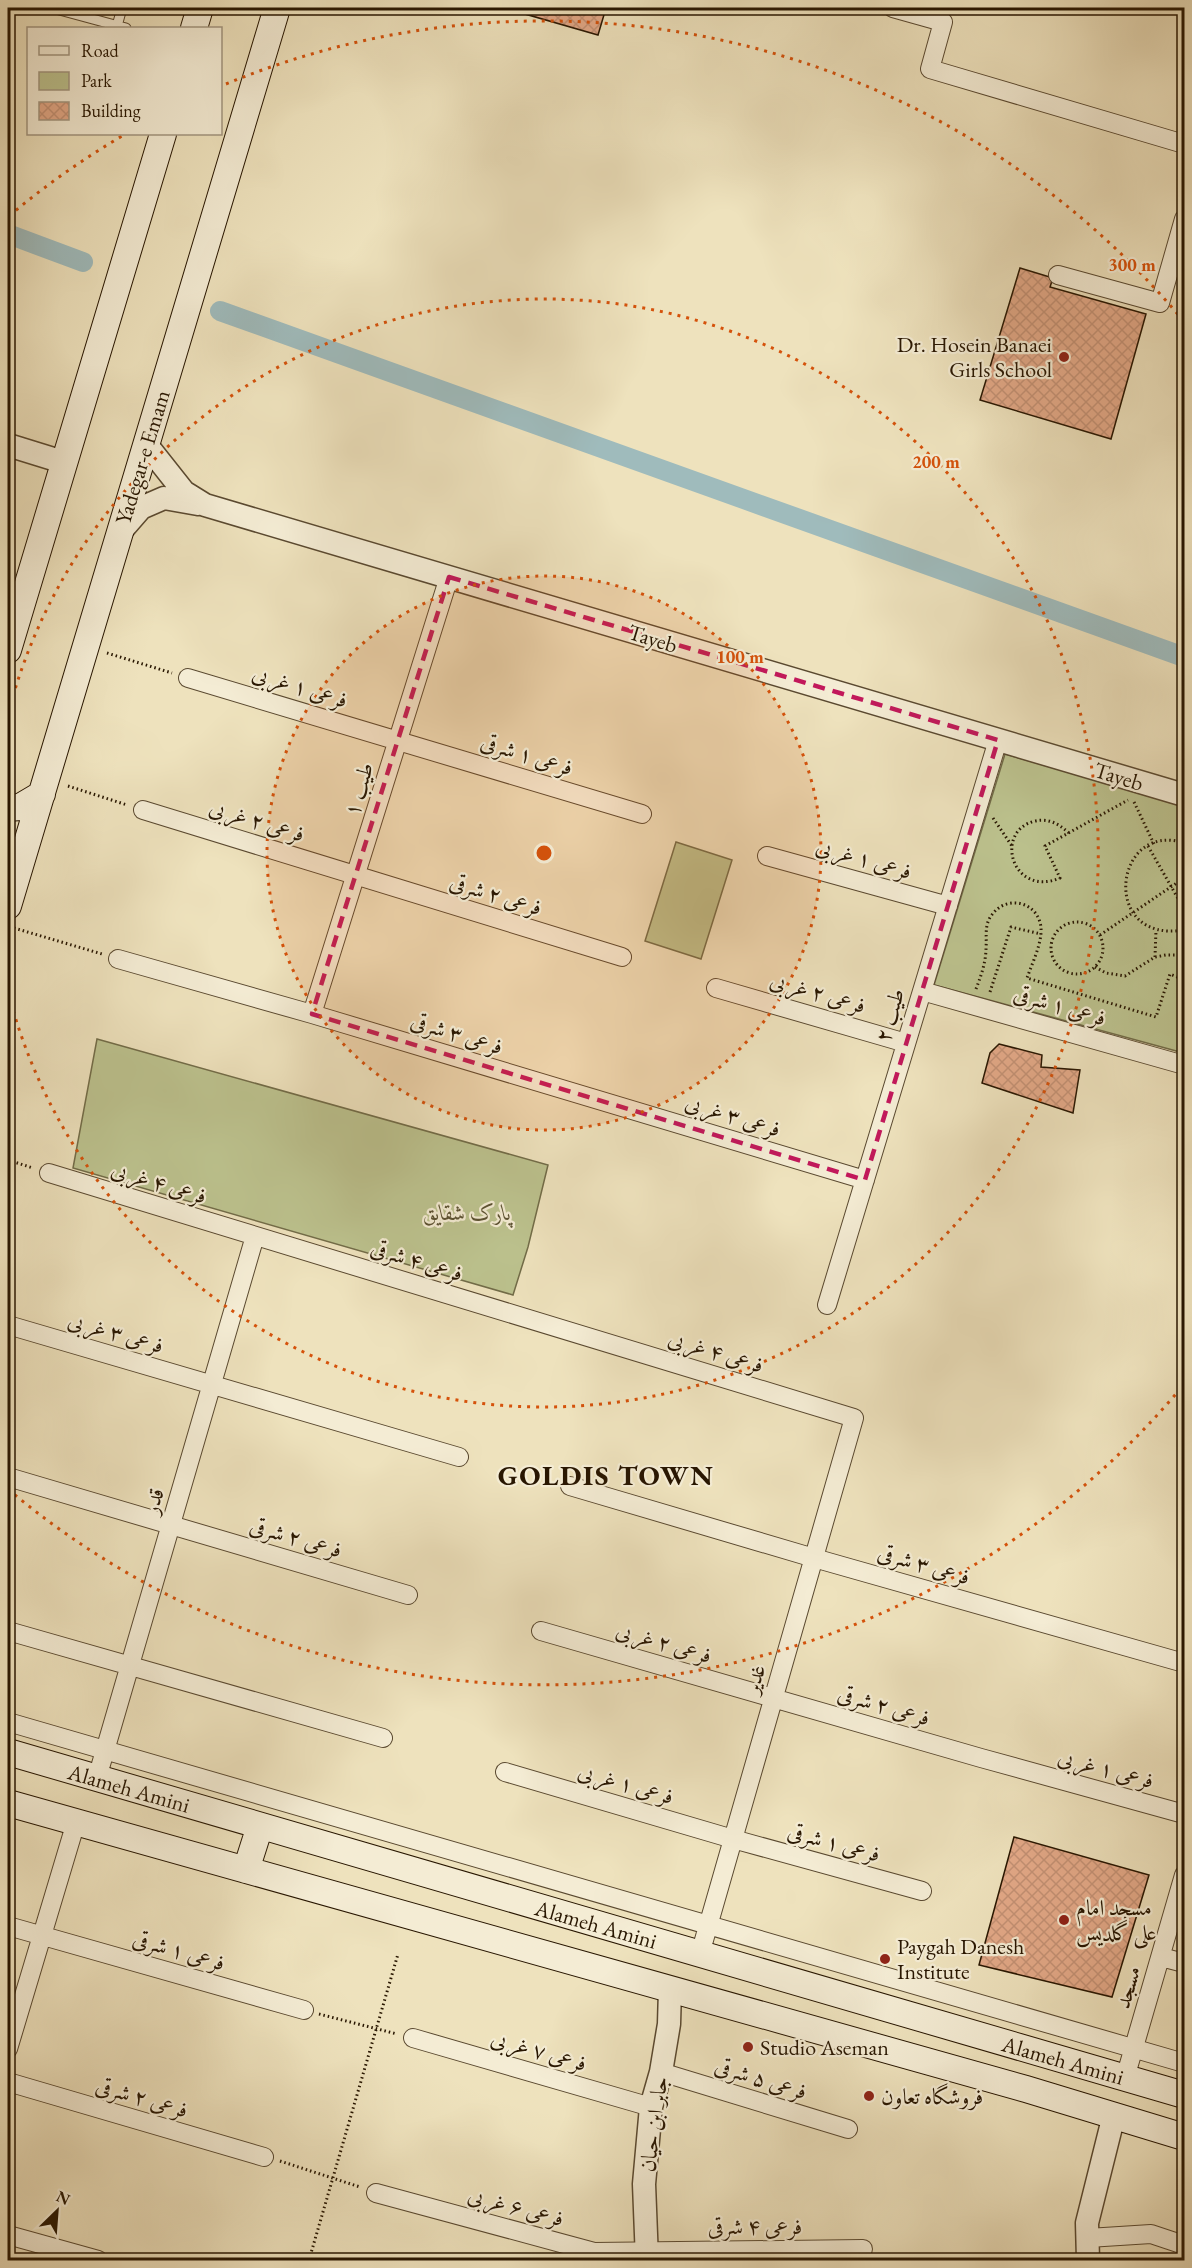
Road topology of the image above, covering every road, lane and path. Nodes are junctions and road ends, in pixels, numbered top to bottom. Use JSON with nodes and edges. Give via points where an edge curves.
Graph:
{"nodes":[{"id":1,"x":52,"y":8,"type":"edge"},
{"id":2,"x":122,"y":8,"type":"edge"},
{"id":3,"x":200,"y":8,"type":"edge"},
{"id":4,"x":277,"y":8,"type":"edge"},
{"id":5,"x":893,"y":8,"type":"edge"},
{"id":6,"x":121,"y":27,"type":"edge"},
{"id":7,"x":194,"y":27,"type":"edge"},
{"id":8,"x":164,"y":135,"type":"edge"},
{"id":9,"x":1185,"y":144,"type":"edge"},
{"id":10,"x":1185,"y":219,"type":"edge"},
{"id":11,"x":1058,"y":275,"type":"dead end"},
{"id":12,"x":146,"y":444,"type":"junction"},
{"id":13,"x":8,"y":445,"type":"edge"},
{"id":14,"x":63,"y":462,"type":"junction"},
{"id":15,"x":205,"y":505,"type":"junction"},
{"id":16,"x":120,"y":532,"type":"junction"},
{"id":17,"x":449,"y":578,"type":"junction"},
{"id":18,"x":86,"y":647,"type":"junction"},
{"id":19,"x":8,"y":650,"type":"edge"},
{"id":20,"x":188,"y":678,"type":"joint"},
{"id":21,"x":998,"y":740,"type":"junction"},
{"id":22,"x":398,"y":741,"type":"junction"},
{"id":23,"x":44,"y":786,"type":"junction"},
{"id":24,"x":1122,"y":795,"type":"dead end"},
{"id":25,"x":1185,"y":795,"type":"edge"},
{"id":26,"x":1132,"y":798,"type":"junction"},
{"id":27,"x":1143,"y":801,"type":"dead end"},
{"id":28,"x":8,"y":808,"type":"edge"},
{"id":29,"x":143,"y":810,"type":"joint"},
{"id":30,"x":642,"y":814,"type":"dead end"},
{"id":31,"x":989,"y":830,"type":"dead end"},
{"id":32,"x":1069,"y":833,"type":"junction"},
{"id":33,"x":1185,"y":843,"type":"edge"},
{"id":34,"x":1154,"y":844,"type":"junction"},
{"id":35,"x":1012,"y":846,"type":"junction"},
{"id":36,"x":1148,"y":846,"type":"junction"},
{"id":37,"x":767,"y":855,"type":"dead end"},
{"id":38,"x":356,"y":876,"type":"junction"},
{"id":39,"x":1185,"y":878,"type":"edge"},
{"id":40,"x":1172,"y":886,"type":"junction"},
{"id":41,"x":8,"y":906,"type":"edge"},
{"id":42,"x":948,"y":906,"type":"junction"},
{"id":43,"x":1185,"y":909,"type":"edge"},
{"id":44,"x":1132,"y":912,"type":"junction"},
{"id":45,"x":8,"y":926,"type":"edge"},
{"id":46,"x":1156,"y":930,"type":"junction"},
{"id":47,"x":1185,"y":930,"type":"edge"},
{"id":48,"x":1041,"y":934,"type":"junction"},
{"id":49,"x":1100,"y":935,"type":"junction"},
{"id":50,"x":1185,"y":955,"type":"edge"},
{"id":51,"x":621,"y":957,"type":"dead end"},
{"id":52,"x":1155,"y":957,"type":"junction"},
{"id":53,"x":118,"y":959,"type":"joint"},
{"id":54,"x":1095,"y":967,"type":"junction"},
{"id":55,"x":1185,"y":980,"type":"edge"},
{"id":56,"x":716,"y":988,"type":"dead end"},
{"id":57,"x":966,"y":988,"type":"dead end"},
{"id":58,"x":922,"y":991,"type":"junction"},
{"id":59,"x":976,"y":991,"type":"junction"},
{"id":60,"x":312,"y":1014,"type":"junction"},
{"id":61,"x":906,"y":1043,"type":"junction"},
{"id":62,"x":1185,"y":1065,"type":"edge"},
{"id":63,"x":588,"y":1097,"type":"joint"},
{"id":64,"x":8,"y":1160,"type":"edge"},
{"id":65,"x":49,"y":1173,"type":"joint"},
{"id":66,"x":864,"y":1180,"type":"junction"},
{"id":67,"x":255,"y":1236,"type":"junction"},
{"id":68,"x":826,"y":1305,"type":"dead end"},
{"id":69,"x":8,"y":1325,"type":"edge"},
{"id":70,"x":564,"y":1330,"type":"joint"},
{"id":71,"x":212,"y":1385,"type":"junction"},
{"id":72,"x":854,"y":1418,"type":"joint"},
{"id":73,"x":459,"y":1457,"type":"dead end"},
{"id":74,"x":8,"y":1477,"type":"edge"},
{"id":75,"x":570,"y":1486,"type":"dead end"},
{"id":76,"x":171,"y":1525,"type":"junction"},
{"id":77,"x":814,"y":1558,"type":"junction"},
{"id":78,"x":408,"y":1595,"type":"dead end"},
{"id":79,"x":8,"y":1631,"type":"edge"},
{"id":80,"x":541,"y":1631,"type":"dead end"},
{"id":81,"x":1185,"y":1663,"type":"edge"},
{"id":82,"x":130,"y":1666,"type":"junction"},
{"id":83,"x":773,"y":1698,"type":"junction"},
{"id":84,"x":8,"y":1722,"type":"edge"},
{"id":85,"x":384,"y":1738,"type":"dead end"},
{"id":86,"x":106,"y":1750,"type":"junction"},
{"id":87,"x":8,"y":1752,"type":"edge"},
{"id":88,"x":981,"y":1758,"type":"joint"},
{"id":89,"x":505,"y":1772,"type":"dead end"},
{"id":90,"x":97,"y":1778,"type":"junction"},
{"id":91,"x":8,"y":1803,"type":"edge"},
{"id":92,"x":1185,"y":1814,"type":"edge"},
{"id":93,"x":76,"y":1822,"type":"junction"},
{"id":94,"x":260,"y":1826,"type":"junction"},
{"id":95,"x":733,"y":1839,"type":"junction"},
{"id":96,"x":246,"y":1870,"type":"junction"},
{"id":97,"x":1185,"y":1875,"type":"edge"},
{"id":98,"x":922,"y":1891,"type":"dead end"},
{"id":99,"x":708,"y":1925,"type":"junction"},
{"id":100,"x":8,"y":1926,"type":"edge"},
{"id":101,"x":41,"y":1936,"type":"junction"},
{"id":102,"x":398,"y":1954,"type":"dead end"},
{"id":103,"x":700,"y":1954,"type":"junction"},
{"id":104,"x":1161,"y":1956,"type":"junction"},
{"id":105,"x":1185,"y":1963,"type":"edge"},
{"id":106,"x":670,"y":1989,"type":"junction"},
{"id":107,"x":304,"y":2010,"type":"joint"},
{"id":108,"x":376,"y":2028,"type":"junction"},
{"id":109,"x":413,"y":2038,"type":"joint"},
{"id":110,"x":8,"y":2049,"type":"edge"},
{"id":111,"x":1134,"y":2049,"type":"junction"},
{"id":112,"x":1185,"y":2063,"type":"edge"},
{"id":113,"x":661,"y":2072,"type":"junction"},
{"id":114,"x":1125,"y":2078,"type":"junction"},
{"id":115,"x":8,"y":2082,"type":"edge"},
{"id":116,"x":1185,"y":2095,"type":"edge"},
{"id":117,"x":651,"y":2108,"type":"junction"},
{"id":118,"x":1114,"y":2115,"type":"junction"},
{"id":119,"x":848,"y":2129,"type":"dead end"},
{"id":120,"x":1185,"y":2137,"type":"edge"},
{"id":121,"x":264,"y":2157,"type":"joint"},
{"id":122,"x":333,"y":2176,"type":"junction"},
{"id":123,"x":376,"y":2193,"type":"joint"},
{"id":124,"x":8,"y":2235,"type":"edge"},
{"id":125,"x":1185,"y":2245,"type":"edge"},
{"id":126,"x":863,"y":2249,"type":"dead end"},
{"id":127,"x":1088,"y":2249,"type":"edge"},
{"id":128,"x":646,"y":2256,"type":"edge"},
{"id":129,"x":98,"y":2260,"type":"edge"},
{"id":130,"x":309,"y":2260,"type":"edge"}],
"edges":[{"from":1,"to":6,"type":"lane"},
{"from":2,"to":6,"type":"lane"},
{"from":3,"to":7,"type":"main road"},
{"from":4,"to":12,"type":"main road","name":"Yadegar-e Emam"},
{"from":5,"to":9,"type":"street","via":[[943,22],[930,69]]},
{"from":8,"to":14,"type":"main road"},
{"from":10,"to":11,"type":"street","via":[[1160,303]]},
{"from":12,"to":15,"type":"street","name":"Tayeb","via":[[184,492]]},
{"from":12,"to":16,"type":"main road","name":"Yadegar-e Emam"},
{"from":13,"to":14,"type":"street"},
{"from":14,"to":19,"type":"main road"},
{"from":15,"to":16,"type":"street","via":[[164,498],[141,508]]},
{"from":15,"to":17,"type":"street","name":"Tayeb"},
{"from":16,"to":18,"type":"main road","name":"Yadegar-e Emam"},
{"from":17,"to":21,"type":"street","name":"Tayeb"},
{"from":17,"to":22,"type":"street","name":"طیب ۱"},
{"from":18,"to":20,"type":"path"},
{"from":18,"to":23,"type":"main road","name":"Yadegar-e Emam"},
{"from":20,"to":22,"type":"street","name":"فرعی ۱ غربی"},
{"from":21,"to":25,"type":"street","name":"Tayeb"},
{"from":21,"to":42,"type":"street","name":"طیب ۲"},
{"from":22,"to":30,"type":"street","name":"فرعی ۱ شرقی"},
{"from":22,"to":38,"type":"street","name":"طیب ۱"},
{"from":23,"to":28,"type":"main road","via":[[20,807]]},
{"from":23,"to":29,"type":"path"},
{"from":23,"to":41,"type":"main road","name":"Yadegar-e Emam"},
{"from":24,"to":26,"type":"path"},
{"from":26,"to":27,"type":"path"},
{"from":26,"to":32,"type":"path"},
{"from":26,"to":34,"type":"path"},
{"from":29,"to":38,"type":"street","name":"فرعی ۲ غربی"},
{"from":31,"to":35,"type":"path","via":[[993,818]]},
{"from":32,"to":35,"type":"path","via":[[1041,820],[1031,822],[1022,828]]},
{"from":32,"to":35,"type":"path","via":[[1045,846],[1060,878],[1050,882],[1030,880],[1022,874],[1015,866]]},
{"from":33,"to":34,"type":"path"},
{"from":34,"to":36,"type":"path"},
{"from":36,"to":40,"type":"path"},
{"from":36,"to":44,"type":"path","via":[[1128,868],[1125,891]]},
{"from":37,"to":42,"type":"street","name":"فرعی ۱ غربی"},
{"from":38,"to":51,"type":"street","name":"فرعی ۲ شرقی"},
{"from":38,"to":60,"type":"street","name":"طیب ۱"},
{"from":39,"to":40,"type":"path"},
{"from":40,"to":43,"type":"path"},
{"from":40,"to":44,"type":"path"},
{"from":42,"to":58,"type":"street","name":"طیب ۲"},
{"from":44,"to":46,"type":"path"},
{"from":44,"to":49,"type":"path"},
{"from":45,"to":53,"type":"path"},
{"from":46,"to":47,"type":"path"},
{"from":46,"to":52,"type":"path"},
{"from":48,"to":55,"type":"path","via":[[1028,978],[1156,1017],[1170,974]]},
{"from":48,"to":59,"type":"path","via":[[1011,927],[989,995]]},
{"from":48,"to":59,"type":"path","via":[[1036,912],[1022,903],[1010,902],[999,907],[989,918]]},
{"from":49,"to":54,"type":"path","via":[[1103,952]]},
{"from":49,"to":54,"type":"path","via":[[1087,924],[1070,923],[1056,933],[1051,949],[1057,965],[1071,974],[1080,975]]},
{"from":50,"to":52,"type":"path"},
{"from":52,"to":54,"type":"path","via":[[1125,976]]},
{"from":53,"to":60,"type":"street"},
{"from":56,"to":61,"type":"street","name":"فرعی ۲ غربی"},
{"from":57,"to":59,"type":"path"},
{"from":58,"to":61,"type":"street","name":"طیب ۲"},
{"from":58,"to":62,"type":"street","name":"فرعی ۱ شرقی"},
{"from":60,"to":63,"type":"street","name":"فرعی ۳ شرقی"},
{"from":61,"to":66,"type":"street","name":"طیب ۲"},
{"from":63,"to":66,"type":"street","name":"فرعی ۳ غربی"},
{"from":64,"to":65,"type":"path"},
{"from":65,"to":67,"type":"street","name":"فرعی ۴ غربی"},
{"from":66,"to":68,"type":"street","name":"طیب ۲"},
{"from":67,"to":70,"type":"street","name":"فرعی ۴ شرقی"},
{"from":67,"to":71,"type":"street","name":"قدر"},
{"from":69,"to":71,"type":"street","name":"فرعی ۳ غربی"},
{"from":70,"to":72,"type":"street","name":"فرعی ۴ غربی"},
{"from":71,"to":73,"type":"street"},
{"from":71,"to":76,"type":"street","name":"قدر"},
{"from":72,"to":77,"type":"street","name":"غدیر"},
{"from":74,"to":76,"type":"street"},
{"from":75,"to":77,"type":"street"},
{"from":76,"to":78,"type":"street","name":"فرعی ۲ شرقی"},
{"from":76,"to":82,"type":"street","name":"قدر"},
{"from":77,"to":81,"type":"street","name":"فرعی ۳ شرقی"},
{"from":77,"to":83,"type":"street","name":"غدیر"},
{"from":79,"to":82,"type":"street"},
{"from":80,"to":83,"type":"street","name":"فرعی ۲ غربی"},
{"from":82,"to":85,"type":"street"},
{"from":82,"to":86,"type":"street","name":"قدر"},
{"from":83,"to":88,"type":"street","name":"فرعی ۲ شرقی"},
{"from":83,"to":95,"type":"street","name":"غدیر"},
{"from":84,"to":86,"type":"street"},
{"from":86,"to":90,"type":"street","name":"قدر"},
{"from":86,"to":99,"type":"street"},
{"from":87,"to":90,"type":"main road","name":"Alameh Amini"},
{"from":88,"to":92,"type":"street","name":"فرعی ۱ غربی"},
{"from":89,"to":95,"type":"street","name":"فرعی ۱ غربی"},
{"from":90,"to":94,"type":"main road","name":"Alameh Amini"},
{"from":91,"to":93,"type":"main road","name":"Alameh Amini"},
{"from":93,"to":96,"type":"main road","name":"Alameh Amini"},
{"from":93,"to":101,"type":"street"},
{"from":94,"to":96,"type":"main road"},
{"from":94,"to":103,"type":"main road","name":"Alameh Amini"},
{"from":95,"to":98,"type":"street","name":"فرعی ۱ شرقی"},
{"from":95,"to":99,"type":"street","name":"غدیر"},
{"from":96,"to":106,"type":"main road","name":"Alameh Amini"},
{"from":97,"to":104,"type":"street","name":"مسجد"},
{"from":99,"to":103,"type":"street","name":"غدیر"},
{"from":99,"to":111,"type":"street"},
{"from":100,"to":101,"type":"street"},
{"from":101,"to":107,"type":"street","name":"فرعی ۱ شرقی"},
{"from":101,"to":110,"type":"street"},
{"from":102,"to":108,"type":"path"},
{"from":103,"to":114,"type":"main road","name":"Alameh Amini"},
{"from":104,"to":105,"type":"street"},
{"from":104,"to":111,"type":"street","name":"مسجد"},
{"from":106,"to":113,"type":"street","name":"جابر ابن حیان"},
{"from":106,"to":118,"type":"main road","name":"Alameh Amini"},
{"from":107,"to":108,"type":"path"},
{"from":108,"to":109,"type":"path"},
{"from":108,"to":122,"type":"path"},
{"from":109,"to":117,"type":"street","name":"فرعی ۷ غربی"},
{"from":111,"to":112,"type":"street"},
{"from":111,"to":114,"type":"street","name":"مسجد"},
{"from":113,"to":117,"type":"street","name":"جابر ابن حیان"},
{"from":113,"to":119,"type":"street","name":"فرعی ۵ شرقی"},
{"from":114,"to":116,"type":"main road","name":"Alameh Amini"},
{"from":115,"to":121,"type":"street","name":"فرعی ۲ شرقی"},
{"from":117,"to":128,"type":"street","name":"جابر ابن حیان","via":[[645,2184]]},
{"from":118,"to":120,"type":"main road","name":"Alameh Amini"},
{"from":118,"to":127,"type":"street","via":[[1087,2223]]},
{"from":121,"to":122,"type":"path"},
{"from":122,"to":123,"type":"path"},
{"from":122,"to":130,"type":"path"},
{"from":123,"to":128,"type":"street","name":"فرعی ۶ غربی","via":[[594,2252]]},
{"from":124,"to":129,"type":"street"},
{"from":125,"to":127,"type":"street","via":[[1151,2234]]},
{"from":126,"to":128,"type":"street","name":"فرعی ۴ شرقی"}]}
